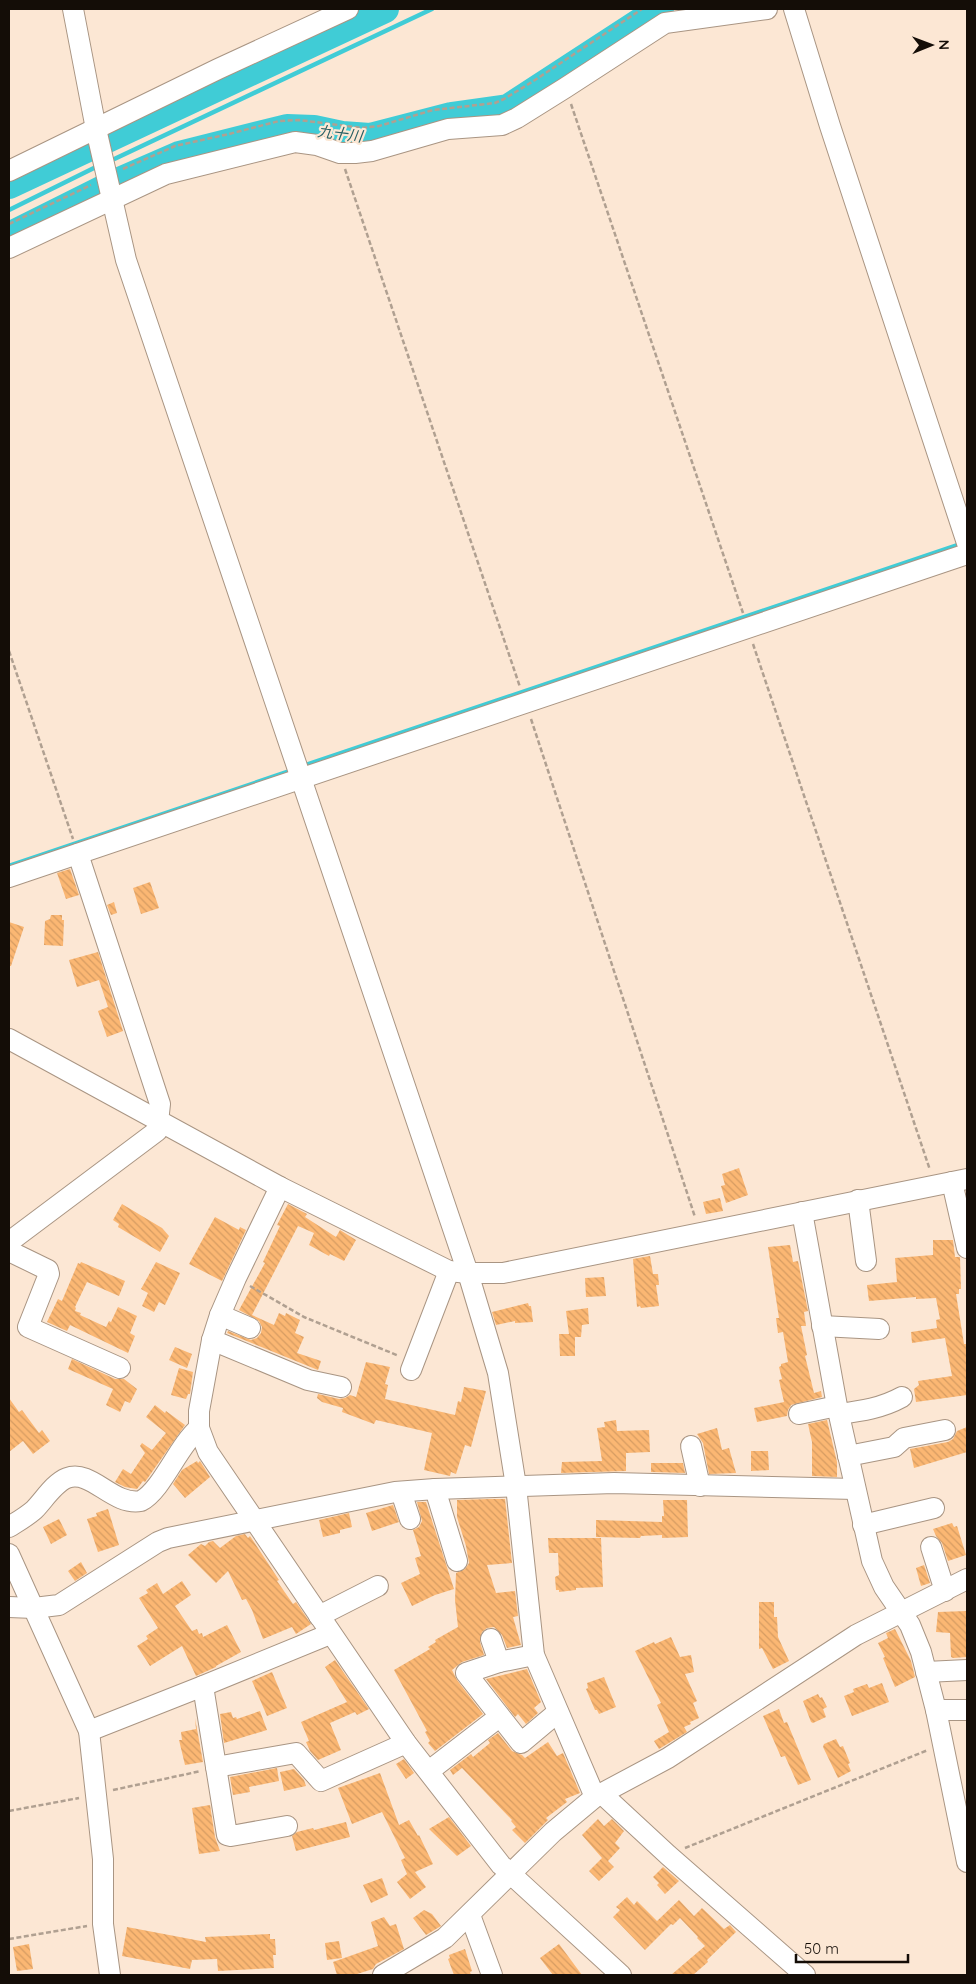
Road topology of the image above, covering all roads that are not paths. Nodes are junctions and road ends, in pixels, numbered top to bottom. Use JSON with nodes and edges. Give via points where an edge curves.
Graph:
{"nodes":[{"id":1,"x":73,"y":9,"type":"edge"},
{"id":2,"x":348,"y":9,"type":"edge"},
{"id":3,"x":767,"y":9,"type":"edge"},
{"id":4,"x":794,"y":9,"type":"edge"},
{"id":5,"x":96,"y":129,"type":"junction"},
{"id":6,"x":9,"y":171,"type":"edge"},
{"id":7,"x":114,"y":200,"type":"junction"},
{"id":8,"x":9,"y":248,"type":"edge"},
{"id":9,"x":967,"y":543,"type":"edge"},
{"id":10,"x":967,"y":554,"type":"edge"},
{"id":11,"x":302,"y":779,"type":"junction"},
{"id":12,"x":78,"y":854,"type":"junction"},
{"id":13,"x":9,"y":877,"type":"edge"},
{"id":14,"x":9,"y":1039,"type":"edge"},
{"id":15,"x":159,"y":1121,"type":"junction"},
{"id":16,"x":960,"y":1180,"type":"edge"},
{"id":17,"x":280,"y":1187,"type":"junction"},
{"id":18,"x":858,"y":1200,"type":"junction"},
{"id":19,"x":802,"y":1212,"type":"junction"},
{"id":20,"x":9,"y":1242,"type":"edge"},
{"id":21,"x":967,"y":1248,"type":"edge"},
{"id":22,"x":9,"y":1251,"type":"edge"},
{"id":23,"x":866,"y":1260,"type":"dead end"},
{"id":24,"x":458,"y":1272,"type":"junction"},
{"id":25,"x":220,"y":1315,"type":"junction"},
{"id":26,"x":822,"y":1326,"type":"junction"},
{"id":27,"x":250,"y":1328,"type":"dead end"},
{"id":28,"x":879,"y":1329,"type":"dead end"},
{"id":29,"x":212,"y":1340,"type":"junction"},
{"id":30,"x":412,"y":1365,"type":"road end"},
{"id":31,"x":120,"y":1368,"type":"dead end"},
{"id":32,"x":340,"y":1387,"type":"dead end"},
{"id":33,"x":902,"y":1397,"type":"dead end"},
{"id":34,"x":838,"y":1410,"type":"junction"},
{"id":35,"x":799,"y":1414,"type":"dead end"},
{"id":36,"x":198,"y":1428,"type":"junction"},
{"id":37,"x":946,"y":1430,"type":"dead end"},
{"id":38,"x":691,"y":1446,"type":"dead end"},
{"id":39,"x":848,"y":1456,"type":"junction"},
{"id":40,"x":516,"y":1486,"type":"junction"},
{"id":41,"x":700,"y":1486,"type":"junction"},
{"id":42,"x":435,"y":1489,"type":"junction"},
{"id":43,"x":855,"y":1489,"type":"junction"},
{"id":44,"x":401,"y":1492,"type":"junction"},
{"id":45,"x":934,"y":1508,"type":"dead end"},
{"id":46,"x":410,"y":1519,"type":"dead end"},
{"id":47,"x":256,"y":1520,"type":"junction"},
{"id":48,"x":863,"y":1525,"type":"junction"},
{"id":49,"x":9,"y":1527,"type":"edge"},
{"id":50,"x":931,"y":1547,"type":"dead end"},
{"id":51,"x":9,"y":1554,"type":"edge"},
{"id":52,"x":457,"y":1561,"type":"dead end"},
{"id":53,"x":967,"y":1579,"type":"edge"},
{"id":54,"x":378,"y":1586,"type":"dead end"},
{"id":55,"x":945,"y":1591,"type":"junction"},
{"id":56,"x":9,"y":1607,"type":"edge"},
{"id":57,"x":34,"y":1608,"type":"junction"},
{"id":58,"x":900,"y":1613,"type":"junction"},
{"id":59,"x":319,"y":1616,"type":"junction"},
{"id":60,"x":330,"y":1634,"type":"junction"},
{"id":61,"x":491,"y":1639,"type":"dead end"},
{"id":62,"x":534,"y":1655,"type":"junction"},
{"id":63,"x":498,"y":1662,"type":"junction"},
{"id":64,"x":967,"y":1670,"type":"edge"},
{"id":65,"x":926,"y":1672,"type":"junction"},
{"id":66,"x":203,"y":1686,"type":"junction"},
{"id":67,"x":936,"y":1710,"type":"junction"},
{"id":68,"x":967,"y":1710,"type":"edge"},
{"id":69,"x":558,"y":1712,"type":"junction"},
{"id":70,"x":499,"y":1717,"type":"junction"},
{"id":71,"x":89,"y":1731,"type":"junction"},
{"id":72,"x":406,"y":1743,"type":"junction"},
{"id":73,"x":216,"y":1768,"type":"junction"},
{"id":74,"x":429,"y":1771,"type":"junction"},
{"id":75,"x":598,"y":1795,"type":"junction"},
{"id":76,"x":287,"y":1826,"type":"dead end"},
{"id":77,"x":967,"y":1862,"type":"edge"},
{"id":78,"x":510,"y":1874,"type":"junction"},
{"id":79,"x":470,"y":1915,"type":"junction"},
{"id":80,"x":110,"y":1975,"type":"edge"},
{"id":81,"x":383,"y":1975,"type":"edge"},
{"id":82,"x":492,"y":1975,"type":"edge"},
{"id":83,"x":621,"y":1975,"type":"edge"},
{"id":84,"x":805,"y":1975,"type":"edge"}],
"edges":[{"from":1,"to":5,"type":"street"},
{"from":2,"to":5,"type":"street"},
{"from":3,"to":7,"type":"street","via":[[665,23],[566,88],[502,125],[448,129],[355,153],[340,154],[317,145],[294,142],[166,174]]},
{"from":4,"to":9,"type":"street"},
{"from":5,"to":6,"type":"street"},
{"from":5,"to":7,"type":"street"},
{"from":7,"to":8,"type":"street"},
{"from":7,"to":11,"type":"street","via":[[126,260]]},
{"from":10,"to":11,"type":"street"},
{"from":11,"to":12,"type":"street"},
{"from":11,"to":24,"type":"street"},
{"from":12,"to":13,"type":"street"},
{"from":12,"to":15,"type":"street","via":[[160,1104]]},
{"from":14,"to":15,"type":"street"},
{"from":15,"to":17,"type":"street"},
{"from":15,"to":20,"type":"street","via":[[157,1131]]},
{"from":16,"to":18,"type":"street"},
{"from":16,"to":21,"type":"street"},
{"from":17,"to":24,"type":"street"},
{"from":17,"to":25,"type":"street"},
{"from":18,"to":19,"type":"street"},
{"from":18,"to":23,"type":"street"},
{"from":19,"to":24,"type":"street","via":[[503,1273]]},
{"from":19,"to":26,"type":"street"},
{"from":22,"to":31,"type":"street","via":[[48,1270],[49,1274],[28,1328]]},
{"from":24,"to":30,"type":"street"},
{"from":24,"to":40,"type":"street","via":[[498,1374]]},
{"from":25,"to":27,"type":"street"},
{"from":25,"to":29,"type":"street"},
{"from":26,"to":28,"type":"street"},
{"from":26,"to":34,"type":"street"},
{"from":29,"to":32,"type":"street","via":[[308,1380]]},
{"from":29,"to":36,"type":"street"},
{"from":33,"to":34,"type":"street","via":[[872,1410]]},
{"from":34,"to":35,"type":"street"},
{"from":34,"to":39,"type":"street"},
{"from":36,"to":47,"type":"street","via":[[208,1452]]},
{"from":36,"to":49,"type":"street","via":[[188,1436],[153,1490],[141,1501],[122,1500],[92,1481],[74,1476],[65,1478],[34,1510]]},
{"from":37,"to":39,"type":"street","via":[[904,1438],[894,1447]]},
{"from":38,"to":41,"type":"street"},
{"from":39,"to":43,"type":"street"},
{"from":40,"to":41,"type":"street","via":[[614,1483]]},
{"from":40,"to":42,"type":"street"},
{"from":40,"to":62,"type":"street"},
{"from":41,"to":43,"type":"street"},
{"from":42,"to":44,"type":"street"},
{"from":42,"to":52,"type":"street"},
{"from":43,"to":48,"type":"street"},
{"from":44,"to":46,"type":"street"},
{"from":44,"to":47,"type":"street"},
{"from":45,"to":48,"type":"street"},
{"from":47,"to":57,"type":"street","via":[[168,1538],[59,1605]]},
{"from":47,"to":59,"type":"street"},
{"from":48,"to":58,"type":"street","via":[[872,1561]]},
{"from":50,"to":55,"type":"street"},
{"from":51,"to":57,"type":"street"},
{"from":53,"to":55,"type":"street"},
{"from":54,"to":59,"type":"street"},
{"from":55,"to":58,"type":"street"},
{"from":56,"to":57,"type":"street"},
{"from":57,"to":71,"type":"street"},
{"from":58,"to":65,"type":"street","via":[[910,1626]]},
{"from":58,"to":75,"type":"street","via":[[856,1635],[668,1758]]},
{"from":59,"to":60,"type":"street"},
{"from":60,"to":66,"type":"street"},
{"from":60,"to":72,"type":"street"},
{"from":61,"to":63,"type":"street"},
{"from":62,"to":63,"type":"street"},
{"from":62,"to":69,"type":"street"},
{"from":63,"to":70,"type":"street","via":[[466,1673]]},
{"from":64,"to":65,"type":"street"},
{"from":65,"to":67,"type":"street"},
{"from":66,"to":71,"type":"street"},
{"from":66,"to":73,"type":"street"},
{"from":67,"to":68,"type":"street"},
{"from":67,"to":77,"type":"street"},
{"from":69,"to":70,"type":"street","via":[[521,1743]]},
{"from":69,"to":75,"type":"street"},
{"from":70,"to":74,"type":"street"},
{"from":71,"to":80,"type":"street","via":[[103,1859],[103,1924]]},
{"from":72,"to":73,"type":"street","via":[[321,1781],[296,1753]]},
{"from":72,"to":74,"type":"street"},
{"from":73,"to":76,"type":"street","via":[[227,1835]]},
{"from":74,"to":78,"type":"street"},
{"from":75,"to":78,"type":"street","via":[[553,1832]]},
{"from":75,"to":84,"type":"street"},
{"from":78,"to":79,"type":"street"},
{"from":78,"to":83,"type":"street"},
{"from":79,"to":81,"type":"street","via":[[439,1942]]},
{"from":79,"to":82,"type":"street"}]}
